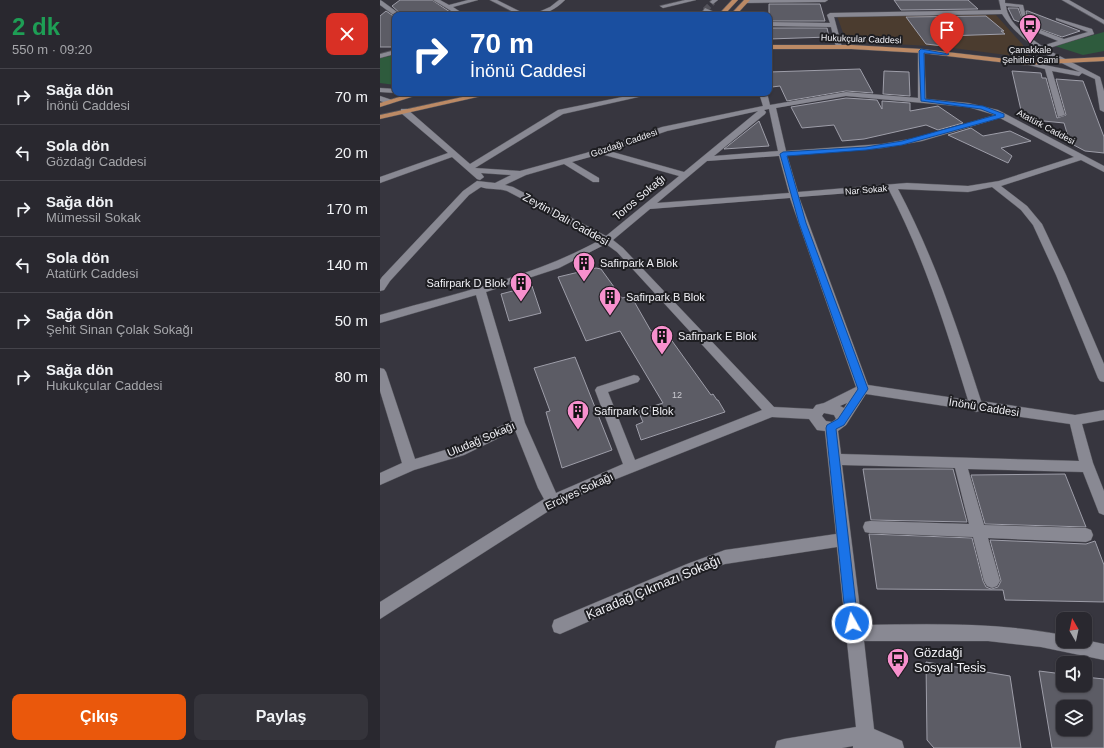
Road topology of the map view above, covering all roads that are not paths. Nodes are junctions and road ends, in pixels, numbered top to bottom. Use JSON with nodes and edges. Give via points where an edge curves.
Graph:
{"nodes":[{"id":1,"x":436,"y":0,"type":"edge"},
{"id":2,"x":475,"y":0,"type":"edge"},
{"id":3,"x":493,"y":0,"type":"edge"},
{"id":4,"x":562,"y":0,"type":"edge"},
{"id":5,"x":693,"y":0,"type":"edge"},
{"id":6,"x":735,"y":0,"type":"edge"},
{"id":7,"x":746,"y":0,"type":"edge"},
{"id":8,"x":826,"y":0,"type":"edge"},
{"id":9,"x":1065,"y":0,"type":"edge"},
{"id":10,"x":380,"y":2,"type":"edge"},
{"id":11,"x":1001,"y":2,"type":"edge"},
{"id":12,"x":663,"y":6,"type":"dead end"},
{"id":13,"x":448,"y":7,"type":"junction"},
{"id":14,"x":704,"y":10,"type":"dead end"},
{"id":15,"x":1069,"y":10,"type":"dead end"},
{"id":16,"x":394,"y":12,"type":"edge"},
{"id":17,"x":457,"y":12,"type":"edge"},
{"id":18,"x":518,"y":12,"type":"edge"},
{"id":19,"x":542,"y":12,"type":"edge"},
{"id":20,"x":709,"y":12,"type":"edge"},
{"id":21,"x":724,"y":12,"type":"edge"},
{"id":22,"x":736,"y":12,"type":"edge"},
{"id":23,"x":1004,"y":12,"type":"junction"},
{"id":24,"x":830,"y":15,"type":"junction"},
{"id":25,"x":1024,"y":16,"type":"dead end"},
{"id":26,"x":1104,"y":22,"type":"edge"},
{"id":27,"x":772,"y":24,"type":"edge"},
{"id":28,"x":834,"y":25,"type":"junction"},
{"id":29,"x":1031,"y":28,"type":"dead end"},
{"id":30,"x":1065,"y":42,"type":"junction"},
{"id":31,"x":772,"y":46,"type":"edge"},
{"id":32,"x":839,"y":47,"type":"junction"},
{"id":33,"x":1043,"y":49,"type":"junction"},
{"id":34,"x":921,"y":51,"type":"junction"},
{"id":35,"x":392,"y":53,"type":"edge"},
{"id":36,"x":380,"y":56,"type":"edge"},
{"id":37,"x":1104,"y":59,"type":"edge"},
{"id":38,"x":1068,"y":62,"type":"junction"},
{"id":39,"x":1077,"y":62,"type":"junction"},
{"id":40,"x":1024,"y":63,"type":"junction"},
{"id":41,"x":1049,"y":68,"type":"junction"},
{"id":42,"x":1101,"y":78,"type":"edge"},
{"id":43,"x":380,"y":90,"type":"edge"},
{"id":44,"x":392,"y":91,"type":"edge"},
{"id":45,"x":410,"y":96,"type":"edge"},
{"id":46,"x":473,"y":96,"type":"edge"},
{"id":47,"x":638,"y":96,"type":"edge"},
{"id":48,"x":764,"y":96,"type":"edge"},
{"id":49,"x":380,"y":98,"type":"edge"},
{"id":50,"x":922,"y":100,"type":"junction"},
{"id":51,"x":389,"y":102,"type":"junction"},
{"id":52,"x":380,"y":105,"type":"edge"},
{"id":53,"x":766,"y":110,"type":"junction"},
{"id":54,"x":1104,"y":110,"type":"edge"},
{"id":55,"x":404,"y":111,"type":"junction"},
{"id":56,"x":1002,"y":115,"type":"junction"},
{"id":57,"x":1061,"y":115,"type":"dead end"},
{"id":58,"x":380,"y":117,"type":"edge"},
{"id":59,"x":601,"y":151,"type":"junction"},
{"id":60,"x":453,"y":154,"type":"junction"},
{"id":61,"x":783,"y":154,"type":"junction"},
{"id":62,"x":1082,"y":157,"type":"junction"},
{"id":63,"x":706,"y":159,"type":"junction"},
{"id":64,"x":566,"y":162,"type":"junction"},
{"id":65,"x":1104,"y":169,"type":"edge"},
{"id":66,"x":476,"y":174,"type":"junction"},
{"id":67,"x":685,"y":175,"type":"junction"},
{"id":68,"x":380,"y":180,"type":"edge"},
{"id":69,"x":596,"y":180,"type":"dead end"},
{"id":70,"x":505,"y":182,"type":"junction"},
{"id":71,"x":995,"y":185,"type":"junction"},
{"id":72,"x":892,"y":187,"type":"junction"},
{"id":73,"x":794,"y":196,"type":"junction"},
{"id":74,"x":645,"y":207,"type":"junction"},
{"id":75,"x":606,"y":240,"type":"junction"},
{"id":76,"x":380,"y":288,"type":"edge"},
{"id":77,"x":480,"y":290,"type":"junction"},
{"id":78,"x":380,"y":319,"type":"edge"},
{"id":79,"x":380,"y":372,"type":"edge"},
{"id":80,"x":1104,"y":378,"type":"edge"},
{"id":81,"x":634,"y":379,"type":"dead end"},
{"id":82,"x":863,"y":389,"type":"junction"},
{"id":83,"x":828,"y":407,"type":"junction"},
{"id":84,"x":976,"y":407,"type":"junction"},
{"id":85,"x":771,"y":412,"type":"junction"},
{"id":86,"x":815,"y":414,"type":"junction"},
{"id":87,"x":1104,"y":415,"type":"edge"},
{"id":88,"x":842,"y":419,"type":"junction"},
{"id":89,"x":1075,"y":420,"type":"junction"},
{"id":90,"x":519,"y":423,"type":"junction"},
{"id":91,"x":830,"y":428,"type":"junction"},
{"id":92,"x":834,"y":459,"type":"junction"},
{"id":93,"x":960,"y":463,"type":"junction"},
{"id":94,"x":410,"y":466,"type":"junction"},
{"id":95,"x":631,"y":467,"type":"junction"},
{"id":96,"x":1088,"y":467,"type":"junction"},
{"id":97,"x":380,"y":479,"type":"edge"},
{"id":98,"x":553,"y":501,"type":"junction"},
{"id":99,"x":1104,"y":509,"type":"edge"},
{"id":100,"x":870,"y":527,"type":"dead end"},
{"id":101,"x":978,"y":530,"type":"junction"},
{"id":102,"x":1086,"y":534,"type":"dead end"},
{"id":103,"x":843,"y":540,"type":"junction"},
{"id":104,"x":992,"y":581,"type":"dead end"},
{"id":105,"x":380,"y":611,"type":"edge"},
{"id":106,"x":560,"y":626,"type":"dead end"},
{"id":107,"x":853,"y":633,"type":"junction"},
{"id":108,"x":1104,"y":652,"type":"edge"},
{"id":109,"x":864,"y":742,"type":"edge"},
{"id":110,"x":784,"y":748,"type":"edge"},
{"id":111,"x":895,"y":748,"type":"edge"}],
"edges":[{"from":1,"to":13,"type":"street"},
{"from":2,"to":13,"type":"street"},
{"from":3,"to":18,"type":"street"},
{"from":4,"to":19,"type":"street"},
{"from":5,"to":12,"type":"street"},
{"from":6,"to":21,"type":"main road"},
{"from":7,"to":8,"type":"street"},
{"from":7,"to":22,"type":"main road"},
{"from":8,"to":24,"type":"street"},
{"from":9,"to":26,"type":"street"},
{"from":10,"to":16,"type":"street"},
{"from":11,"to":23,"type":"street"},
{"from":11,"to":25,"type":"street","via":[[1021,6]]},
{"from":13,"to":17,"type":"street"},
{"from":14,"to":20,"type":"street"},
{"from":15,"to":30,"type":"street","via":[[1083,18],[1061,20],[1092,32]]},
{"from":23,"to":24,"type":"street"},
{"from":23,"to":33,"type":"street","via":[[1008,22],[1024,37]]},
{"from":24,"to":28,"type":"street"},
{"from":27,"to":28,"type":"street"},
{"from":28,"to":32,"type":"street"},
{"from":29,"to":30,"type":"street"},
{"from":30,"to":33,"type":"street"},
{"from":31,"to":32,"type":"main road","name":"Hukukçular Caddesi"},
{"from":32,"to":34,"type":"main road","name":"Hukukçular Caddesi"},
{"from":33,"to":38,"type":"street"},
{"from":33,"to":39,"type":"street","via":[[1066,55]]},
{"from":34,"to":40,"type":"main road","name":"Hukukçular Caddesi"},
{"from":34,"to":50,"type":"street"},
{"from":35,"to":36,"type":"street"},
{"from":37,"to":39,"type":"main road","name":"Hukukçular Caddesi"},
{"from":38,"to":39,"type":"main road","name":"Hukukçular Caddesi"},
{"from":38,"to":40,"type":"main road","name":"Hukukçular Caddesi"},
{"from":38,"to":42,"type":"street"},
{"from":40,"to":41,"type":"street","name":"Hukukçular Caddesi"},
{"from":41,"to":42,"type":"street","name":"Hukukçular Caddesi"},
{"from":41,"to":57,"type":"street"},
{"from":42,"to":54,"type":"street"},
{"from":43,"to":44,"type":"street"},
{"from":45,"to":51,"type":"main road"},
{"from":46,"to":55,"type":"main road"},
{"from":47,"to":66,"type":"street","via":[[561,112]]},
{"from":48,"to":53,"type":"street"},
{"from":49,"to":51,"type":"street"},
{"from":50,"to":53,"type":"street","name":"Atatürk Caddesi","via":[[846,94]]},
{"from":50,"to":56,"type":"street","name":"Atatürk Caddesi","via":[[975,106]]},
{"from":51,"to":52,"type":"main road"},
{"from":51,"to":55,"type":"main road"},
{"from":53,"to":59,"type":"street","name":"Gözdağı Caddesi","via":[[726,114],[665,129]]},
{"from":53,"to":61,"type":"street","via":[[775,126]]},
{"from":53,"to":63,"type":"street","name":"Toros Sokağı"},
{"from":55,"to":58,"type":"main road"},
{"from":55,"to":60,"type":"street"},
{"from":56,"to":61,"type":"street","via":[[902,143],[866,149]]},
{"from":56,"to":62,"type":"street","name":"Atatürk Caddesi"},
{"from":59,"to":64,"type":"street","name":"Gözdağı Caddesi"},
{"from":59,"to":67,"type":"street"},
{"from":60,"to":66,"type":"street"},
{"from":60,"to":68,"type":"street"},
{"from":61,"to":63,"type":"street"},
{"from":61,"to":73,"type":"street"},
{"from":62,"to":65,"type":"street","name":"Atatürk Caddesi"},
{"from":62,"to":71,"type":"street","name":"Nar Sokak"},
{"from":63,"to":67,"type":"street","name":"Toros Sokağı"},
{"from":64,"to":69,"type":"street"},
{"from":64,"to":70,"type":"street","name":"Gözdağı Caddesi","via":[[523,173]]},
{"from":66,"to":70,"type":"street","name":"Gözdağı Caddesi","via":[[492,172]]},
{"from":66,"to":70,"type":"street","name":"Gözdağı Caddesi","via":[[487,186]]},
{"from":66,"to":76,"type":"street","via":[[466,193]]},
{"from":67,"to":74,"type":"street","name":"Toros Sokağı"},
{"from":70,"to":75,"type":"street","name":"Zeytin Dalı Caddesi"},
{"from":71,"to":72,"type":"street","name":"Nar Sokak","via":[[968,189]]},
{"from":71,"to":80,"type":"street","via":[[1024,208],[1037,224],[1056,261]]},
{"from":72,"to":73,"type":"street","name":"Nar Sokak"},
{"from":72,"to":84,"type":"street","via":[[911,223],[943,302]]},
{"from":73,"to":74,"type":"street","name":"Nar Sokak"},
{"from":73,"to":82,"type":"street"},
{"from":74,"to":75,"type":"street","name":"Toros Sokağı"},
{"from":75,"to":77,"type":"street","name":"Toros Sokağı","via":[[574,257]]},
{"from":75,"to":85,"type":"street","name":"Zeytin Dalı Caddesi","via":[[635,265]]},
{"from":77,"to":78,"type":"street","name":"Toros Sokağı"},
{"from":77,"to":90,"type":"street","name":"Uludağ Sokağı"},
{"from":79,"to":94,"type":"street"},
{"from":81,"to":95,"type":"street","via":[[601,390]]},
{"from":82,"to":83,"type":"street"},
{"from":82,"to":84,"type":"street","name":"İnönü Caddesi"},
{"from":82,"to":88,"type":"street"},
{"from":83,"to":86,"type":"street","via":[[820,408]]},
{"from":83,"to":88,"type":"street","via":[[840,412]]},
{"from":84,"to":89,"type":"street","name":"İnönü Caddesi"},
{"from":85,"to":86,"type":"street"},
{"from":85,"to":95,"type":"street","name":"Erciyes Sokağı"},
{"from":86,"to":91,"type":"street","via":[[818,423]]},
{"from":87,"to":89,"type":"street","name":"İnönü Caddesi"},
{"from":88,"to":91,"type":"street","via":[[839,425]]},
{"from":89,"to":96,"type":"street"},
{"from":90,"to":94,"type":"street","name":"Uludağ Sokağı","via":[[459,451]]},
{"from":90,"to":98,"type":"street"},
{"from":91,"to":92,"type":"street"},
{"from":92,"to":93,"type":"street"},
{"from":92,"to":103,"type":"street"},
{"from":93,"to":96,"type":"street"},
{"from":93,"to":101,"type":"street"},
{"from":94,"to":97,"type":"street","name":"Uludağ Sokağı"},
{"from":95,"to":98,"type":"street","name":"Erciyes Sokağı"},
{"from":96,"to":99,"type":"street"},
{"from":98,"to":105,"type":"street","name":"Erciyes Sokağı"},
{"from":100,"to":101,"type":"street"},
{"from":101,"to":102,"type":"street"},
{"from":101,"to":104,"type":"street"},
{"from":103,"to":106,"type":"street","name":"Karadağ Çıkmazı Sokağı","via":[[725,557]]},
{"from":103,"to":107,"type":"street"},
{"from":107,"to":108,"type":"street","via":[[1004,635]]},
{"from":107,"to":109,"type":"street"},
{"from":109,"to":110,"type":"street"},
{"from":109,"to":111,"type":"street"}]}
